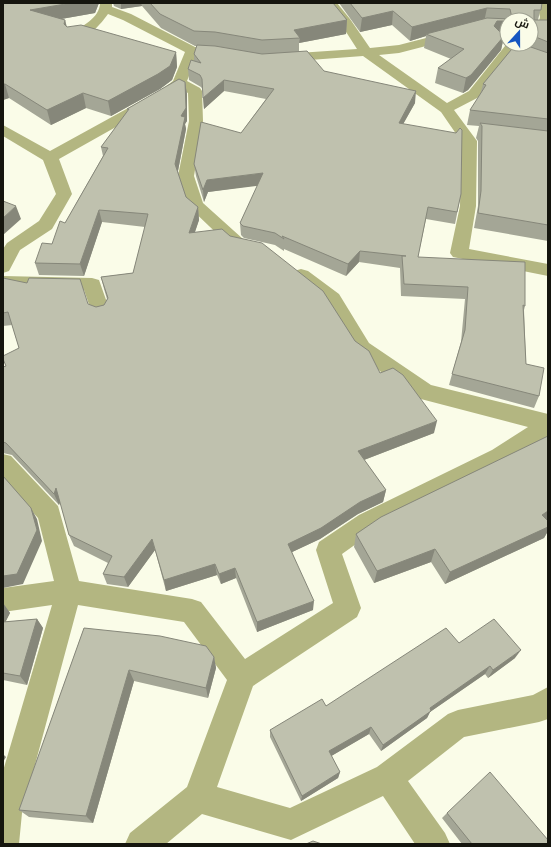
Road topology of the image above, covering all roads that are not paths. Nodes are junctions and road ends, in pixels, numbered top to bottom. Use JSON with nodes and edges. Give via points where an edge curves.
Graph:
{"nodes":[{"id":1,"x":330,"y":3,"type":"edge"},
{"id":2,"x":543,"y":3,"type":"edge"},
{"id":3,"x":106,"y":6,"type":"edge"},
{"id":4,"x":484,"y":27,"type":"junction"},
{"id":5,"x":499,"y":28,"type":"edge"},
{"id":6,"x":541,"y":30,"type":"edge"},
{"id":7,"x":75,"y":37,"type":"edge"},
{"id":8,"x":192,"y":51,"type":"junction"},
{"id":9,"x":366,"y":52,"type":"junction"},
{"id":10,"x":239,"y":56,"type":"edge"},
{"id":11,"x":270,"y":59,"type":"edge"},
{"id":12,"x":179,"y":83,"type":"junction"},
{"id":13,"x":446,"y":109,"type":"junction"},
{"id":14,"x":3,"y":130,"type":"edge"},
{"id":15,"x":459,"y":130,"type":"junction"},
{"id":16,"x":482,"y":132,"type":"edge"},
{"id":17,"x":50,"y":157,"type":"junction"},
{"id":18,"x":263,"y":249,"type":"edge"},
{"id":19,"x":288,"y":265,"type":"edge"},
{"id":20,"x":3,"y":267,"type":"edge"},
{"id":21,"x":548,"y":270,"type":"edge"},
{"id":22,"x":3,"y":282,"type":"edge"},
{"id":23,"x":100,"y":311,"type":"edge"},
{"id":24,"x":548,"y":424,"type":"edge"},
{"id":25,"x":3,"y":463,"type":"edge"},
{"id":26,"x":69,"y":591,"type":"junction"},
{"id":27,"x":3,"y":600,"type":"edge"},
{"id":28,"x":242,"y":677,"type":"junction"},
{"id":29,"x":548,"y":701,"type":"edge"},
{"id":30,"x":388,"y":778,"type":"junction"},
{"id":31,"x":198,"y":797,"type":"junction"},
{"id":32,"x":3,"y":844,"type":"edge"},
{"id":33,"x":141,"y":844,"type":"edge"},
{"id":34,"x":434,"y":844,"type":"edge"}],
"edges":[{"from":1,"to":9,"type":"street"},
{"from":2,"to":6,"type":"street","via":[[546,17]]},
{"from":3,"to":7,"type":"street","via":[[94,24]]},
{"from":3,"to":8,"type":"street"},
{"from":4,"to":5,"type":"street"},
{"from":4,"to":9,"type":"street","via":[[399,49]]},
{"from":4,"to":13,"type":"street","via":[[516,52],[474,94]]},
{"from":8,"to":10,"type":"street"},
{"from":8,"to":12,"type":"street"},
{"from":9,"to":11,"type":"street"},
{"from":9,"to":13,"type":"street"},
{"from":12,"to":17,"type":"street","via":[[166,93]]},
{"from":12,"to":18,"type":"street","via":[[195,91],[196,121],[186,176],[194,205],[237,243]]},
{"from":13,"to":15,"type":"street"},
{"from":14,"to":17,"type":"street"},
{"from":15,"to":16,"type":"street"},
{"from":15,"to":21,"type":"street","via":[[469,141],[469,148],[468,206],[459,253]]},
{"from":17,"to":20,"type":"street","via":[[64,194],[46,225],[13,248]]},
{"from":19,"to":24,"type":"street","via":[[332,299],[362,348],[424,392]]},
{"from":22,"to":23,"type":"street","via":[[92,284]]},
{"from":24,"to":28,"type":"street","via":[[500,457],[368,522],[328,550],[348,608]]},
{"from":25,"to":26,"type":"street","via":[[49,513]]},
{"from":26,"to":27,"type":"street"},
{"from":26,"to":28,"type":"street","via":[[192,610]]},
{"from":26,"to":32,"type":"street","via":[[6,813]]},
{"from":28,"to":31,"type":"street"},
{"from":29,"to":30,"type":"street","via":[[539,708],[458,724]]},
{"from":30,"to":31,"type":"street","via":[[291,824]]},
{"from":30,"to":34,"type":"street"},
{"from":31,"to":33,"type":"street"}]}
